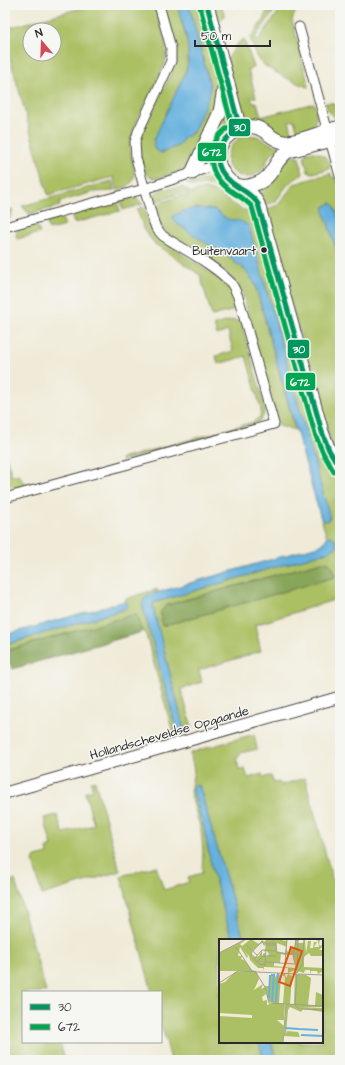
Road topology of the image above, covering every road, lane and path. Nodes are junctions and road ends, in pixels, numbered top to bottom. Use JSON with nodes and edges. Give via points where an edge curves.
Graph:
{"nodes":[{"id":1,"x":159,"y":5,"type":"edge"},
{"id":2,"x":207,"y":5,"type":"edge"},
{"id":3,"x":298,"y":27,"type":"dead end"},
{"id":4,"x":226,"y":75,"type":"junction"},
{"id":5,"x":240,"y":129,"type":"junction"},
{"id":6,"x":334,"y":134,"type":"edge"},
{"id":7,"x":219,"y":164,"type":"junction"},
{"id":8,"x":192,"y":173,"type":"junction"},
{"id":9,"x":340,"y":176,"type":"edge"},
{"id":10,"x":240,"y":186,"type":"junction"},
{"id":11,"x":144,"y":189,"type":"junction"},
{"id":12,"x":5,"y":227,"type":"edge"},
{"id":13,"x":340,"y":468,"type":"edge"},
{"id":14,"x":5,"y":496,"type":"edge"},
{"id":15,"x":340,"y":697,"type":"edge"},
{"id":16,"x":5,"y":793,"type":"edge"}],
"edges":[{"from":1,"to":11,"type":"street","via":[[171,48],[171,61],[135,142],[136,158]]},
{"from":2,"to":4,"type":"main road"},
{"from":3,"to":6,"type":"street"},
{"from":4,"to":5,"type":"main road"},
{"from":4,"to":8,"type":"main road","via":[[220,112]]},
{"from":5,"to":6,"type":"main road","via":[[254,127],[285,142]]},
{"from":5,"to":7,"type":"main road","via":[[227,136],[222,144],[218,154]]},
{"from":6,"to":9,"type":"street"},
{"from":6,"to":10,"type":"main road","via":[[289,151],[266,179],[257,184]]},
{"from":7,"to":8,"type":"street"},
{"from":7,"to":10,"type":"main road","via":[[225,176]]},
{"from":8,"to":11,"type":"street"},
{"from":10,"to":13,"type":"main road","via":[[253,196],[258,204],[322,432]]},
{"from":11,"to":12,"type":"street"},
{"from":11,"to":14,"type":"street","via":[[156,228],[232,284],[240,303],[274,424]]},
{"from":15,"to":16,"type":"street","name":"Hollandscheveldse Opgaande"}]}
